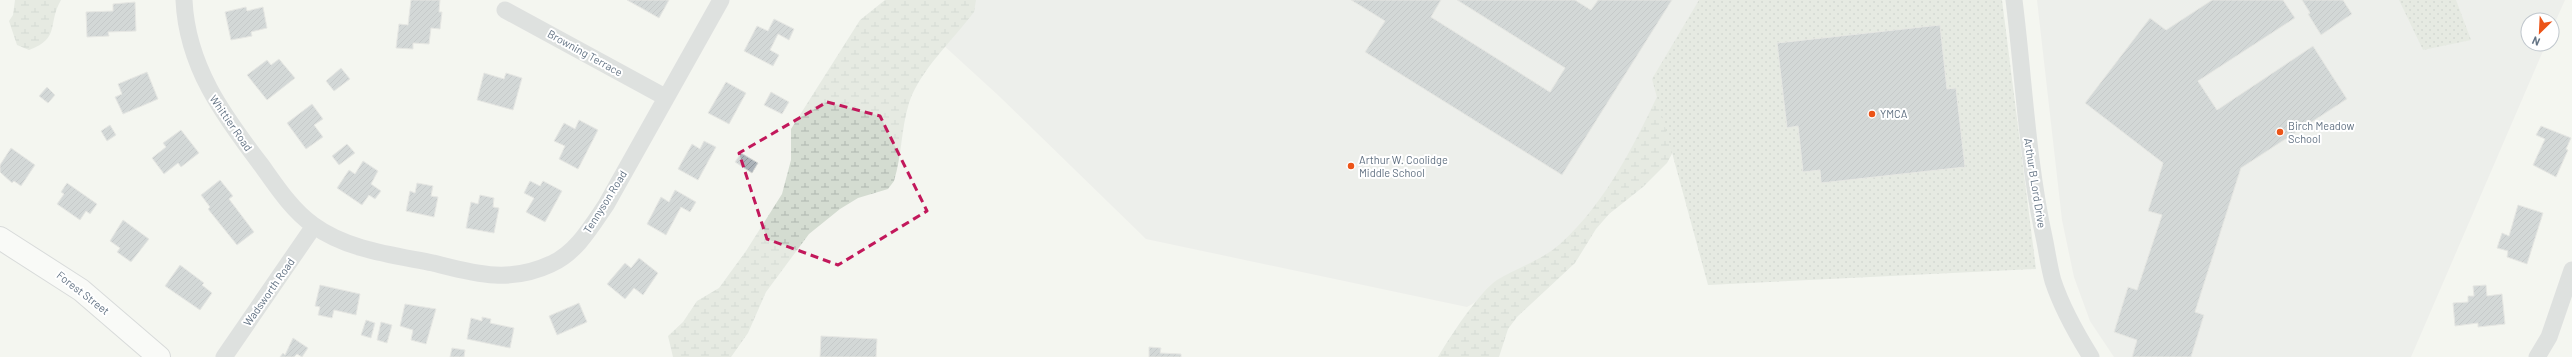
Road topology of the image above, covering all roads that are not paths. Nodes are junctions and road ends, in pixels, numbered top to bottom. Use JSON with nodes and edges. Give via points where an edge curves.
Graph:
{"nodes":[{"id":1,"x":184,"y":0,"type":"edge"},
{"id":2,"x":721,"y":0,"type":"edge"},
{"id":3,"x":2014,"y":0,"type":"edge"},
{"id":4,"x":505,"y":10,"type":"dead end"},
{"id":5,"x":665,"y":97,"type":"junction"},
{"id":6,"x":314,"y":226,"type":"junction"},
{"id":7,"x":0,"y":238,"type":"edge"},
{"id":8,"x":2572,"y":270,"type":"edge"},
{"id":9,"x":159,"y":357,"type":"edge"},
{"id":10,"x":224,"y":357,"type":"edge"},
{"id":11,"x":2091,"y":357,"type":"edge"},
{"id":12,"x":2537,"y":357,"type":"edge"}],
"edges":[{"from":1,"to":6,"type":"street","name":"Whittier Road","via":[[187,34],[192,52],[211,95],[287,200]]},
{"from":2,"to":5,"type":"street","name":"Tennyson Road"},
{"from":3,"to":11,"type":"street","name":"Arthur B Lord Drive","via":[[2028,150],[2037,206],[2053,280],[2066,311]]},
{"from":4,"to":5,"type":"street","name":"Browning Terrace"},
{"from":5,"to":6,"type":"street","name":"Tennyson Road","via":[[595,222],[565,256],[541,268],[518,274],[478,273],[358,247]]},
{"from":6,"to":10,"type":"street","name":"Wadsworth Road"},
{"from":7,"to":9,"type":"street","name":"Forest Street","via":[[81,290]]},
{"from":8,"to":12,"type":"street","via":[[2549,337]]}]}
